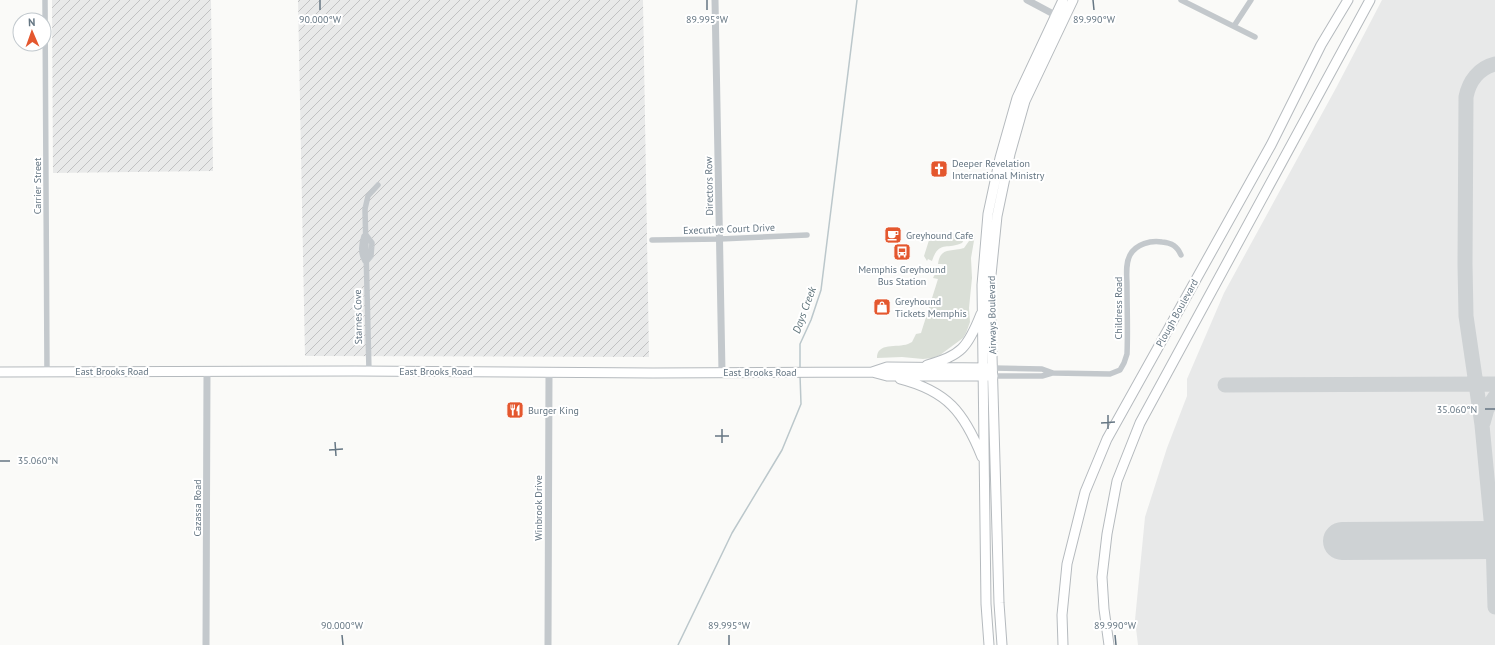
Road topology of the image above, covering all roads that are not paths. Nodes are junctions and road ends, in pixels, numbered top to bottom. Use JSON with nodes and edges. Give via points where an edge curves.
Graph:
{"nodes":[{"id":1,"x":45,"y":0,"type":"edge"},
{"id":2,"x":715,"y":0,"type":"edge"},
{"id":3,"x":1027,"y":0,"type":"edge"},
{"id":4,"x":1063,"y":0,"type":"edge"},
{"id":5,"x":1073,"y":0,"type":"edge"},
{"id":6,"x":1181,"y":0,"type":"edge"},
{"id":7,"x":1251,"y":0,"type":"edge"},
{"id":8,"x":1348,"y":0,"type":"edge"},
{"id":9,"x":1370,"y":0,"type":"edge"},
{"id":10,"x":1059,"y":17,"type":"junction"},
{"id":11,"x":1234,"y":26,"type":"junction"},
{"id":12,"x":1255,"y":37,"type":"dead end"},
{"id":13,"x":378,"y":185,"type":"dead end"},
{"id":14,"x":365,"y":234,"type":"junction"},
{"id":15,"x":807,"y":235,"type":"dead end"},
{"id":16,"x":720,"y":239,"type":"junction"},
{"id":17,"x":652,"y":240,"type":"dead end"},
{"id":18,"x":1181,"y":255,"type":"dead end"},
{"id":19,"x":366,"y":262,"type":"junction"},
{"id":20,"x":986,"y":276,"type":"junction"},
{"id":21,"x":982,"y":311,"type":"junction"},
{"id":22,"x":920,"y":367,"type":"junction"},
{"id":23,"x":1120,"y":370,"type":"joint"},
{"id":24,"x":207,"y":371,"type":"junction"},
{"id":25,"x":369,"y":371,"type":"junction"},
{"id":26,"x":0,"y":372,"type":"edge"},
{"id":27,"x":47,"y":372,"type":"junction"},
{"id":28,"x":549,"y":372,"type":"junction"},
{"id":29,"x":722,"y":372,"type":"junction"},
{"id":30,"x":872,"y":372,"type":"junction"},
{"id":31,"x":988,"y":372,"type":"junction"},
{"id":32,"x":887,"y":376,"type":"junction"},
{"id":33,"x":984,"y":462,"type":"junction"},
{"id":34,"x":1106,"y":625,"type":"junction"},
{"id":35,"x":206,"y":645,"type":"edge"},
{"id":36,"x":548,"y":645,"type":"edge"},
{"id":37,"x":990,"y":645,"type":"edge"},
{"id":38,"x":1002,"y":645,"type":"edge"},
{"id":39,"x":1063,"y":645,"type":"edge"},
{"id":40,"x":1109,"y":645,"type":"edge"},
{"id":41,"x":1115,"y":645,"type":"edge"}],
"edges":[{"from":1,"to":27,"type":"street","name":"Carrier Street"},
{"from":2,"to":16,"type":"street","name":"Directors Row"},
{"from":3,"to":10,"type":"street"},
{"from":4,"to":10,"type":"main road","name":"Airways Boulevard"},
{"from":5,"to":10,"type":"main road","name":"Airways Boulevard"},
{"from":6,"to":11,"type":"street"},
{"from":7,"to":11,"type":"street"},
{"from":8,"to":39,"type":"main road","name":"Plough Boulevard","via":[[1321,45],[1271,144],[1105,445],[1085,492],[1067,564],[1062,615]]},
{"from":9,"to":34,"type":"main road","name":"Plough Boulevard","via":[[1140,423],[1117,481],[1107,534],[1102,577]]},
{"from":10,"to":20,"type":"main road","name":"Airways Boulevard","via":[[1017,98],[1002,150],[988,214]]},
{"from":11,"to":12,"type":"street"},
{"from":13,"to":14,"type":"street","name":"Starnes Cove","via":[[366,203]]},
{"from":14,"to":19,"type":"street","name":"Starnes Cove","via":[[361,249]]},
{"from":14,"to":19,"type":"street","name":"Starnes Cove","via":[[372,243],[371,256]]},
{"from":15,"to":16,"type":"street","name":"Executive Court Drive"},
{"from":16,"to":17,"type":"street","name":"Executive Court Drive"},
{"from":16,"to":29,"type":"street","name":"Directors Row"},
{"from":18,"to":23,"type":"street","name":"Childress Road","via":[[1176,246],[1152,241],[1137,247],[1129,256],[1126,359]]},
{"from":19,"to":25,"type":"street","name":"Starnes Cove"},
{"from":20,"to":21,"type":"main road","name":"Airways Boulevard"},
{"from":20,"to":31,"type":"main road","name":"Airways Boulevard"},
{"from":21,"to":22,"type":"main road","via":[[971,338],[961,350],[944,361]]},
{"from":21,"to":31,"type":"main road","name":"Airways Boulevard"},
{"from":22,"to":30,"type":"main road","name":"East Brooks Road","via":[[887,367]]},
{"from":22,"to":31,"type":"main road","name":"East Brooks Road"},
{"from":23,"to":31,"type":"street","name":"East Brooks Road","via":[[1110,374],[1052,373],[1042,369]]},
{"from":24,"to":25,"type":"main road","name":"East Brooks Road"},
{"from":24,"to":27,"type":"main road","name":"East Brooks Road"},
{"from":24,"to":35,"type":"street","name":"Cazassa Road"},
{"from":25,"to":28,"type":"main road","name":"East Brooks Road"},
{"from":26,"to":27,"type":"main road","name":"East Brooks Road"},
{"from":28,"to":29,"type":"main road","name":"East Brooks Road"},
{"from":28,"to":36,"type":"street","name":"Winbrook Drive"},
{"from":29,"to":30,"type":"main road","name":"East Brooks Road"},
{"from":30,"to":32,"type":"main road","name":"East Brooks Road"},
{"from":31,"to":32,"type":"main road","name":"East Brooks Road"},
{"from":31,"to":33,"type":"main road","name":"Airways Boulevard"},
{"from":31,"to":38,"type":"main road","name":"Airways Boulevard"},
{"from":32,"to":33,"type":"main road","via":[[930,389],[948,402],[963,417]]},
{"from":33,"to":37,"type":"main road","name":"Airways Boulevard","via":[[986,604]]},
{"from":34,"to":40,"type":"main road","name":"Plough Boulevard"},
{"from":34,"to":41,"type":"main road"}]}
